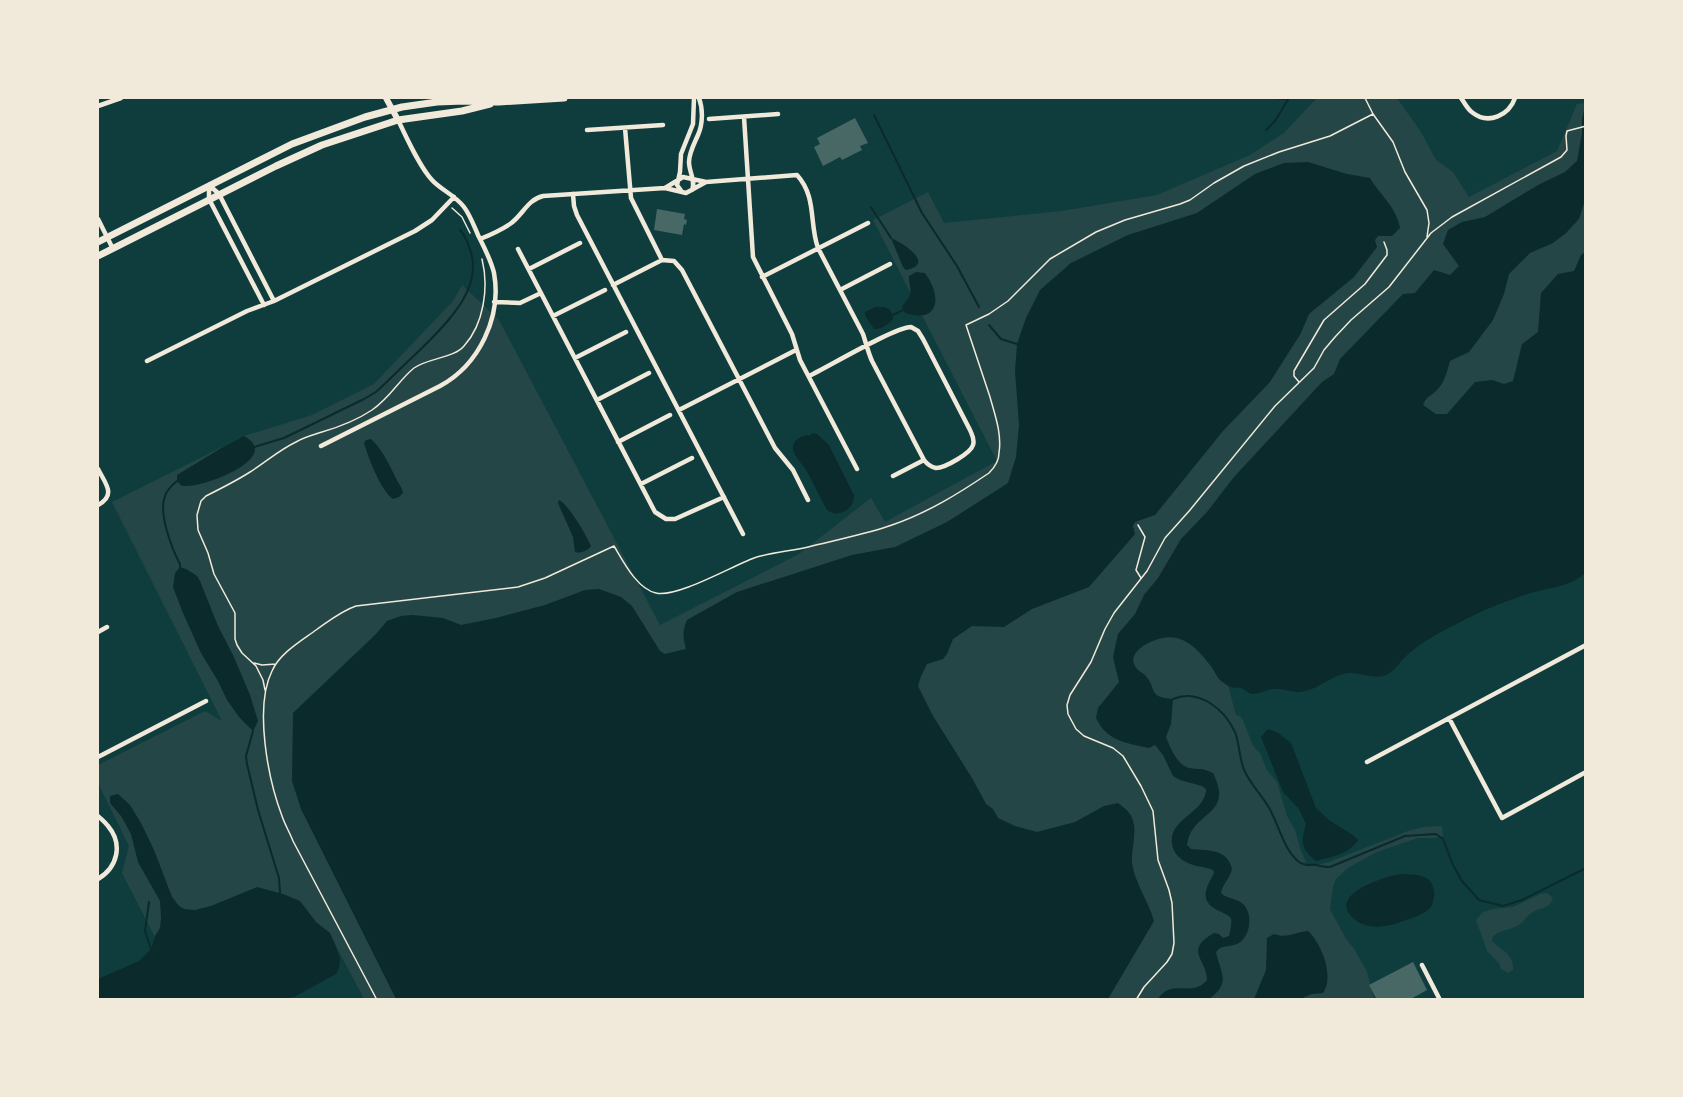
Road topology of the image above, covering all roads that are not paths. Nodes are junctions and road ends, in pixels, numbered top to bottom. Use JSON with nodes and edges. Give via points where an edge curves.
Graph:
{"nodes":[{"id":1,"x":121,"y":98,"type":"edge"},
{"id":2,"x":386,"y":98,"type":"edge"},
{"id":3,"x":564,"y":98,"type":"edge"},
{"id":4,"x":694,"y":98,"type":"edge"},
{"id":5,"x":699,"y":98,"type":"edge"},
{"id":6,"x":1461,"y":98,"type":"edge"},
{"id":7,"x":1515,"y":98,"type":"edge"},
{"id":8,"x":499,"y":102,"type":"junction"},
{"id":9,"x":98,"y":106,"type":"edge"},
{"id":10,"x":392,"y":109,"type":"junction"},
{"id":11,"x":777,"y":114,"type":"dead end"},
{"id":12,"x":744,"y":117,"type":"junction"},
{"id":13,"x":710,"y":119,"type":"dead end"},
{"id":14,"x":398,"y":120,"type":"junction"},
{"id":15,"x":663,"y":125,"type":"dead end"},
{"id":16,"x":625,"y":128,"type":"junction"},
{"id":17,"x":587,"y":130,"type":"dead end"},
{"id":18,"x":686,"y":139,"type":"junction"},
{"id":19,"x":695,"y":142,"type":"junction"},
{"id":20,"x":692,"y":180,"type":"junction"},
{"id":21,"x":748,"y":180,"type":"junction"},
{"id":22,"x":678,"y":181,"type":"junction"},
{"id":23,"x":706,"y":182,"type":"junction"},
{"id":24,"x":209,"y":185,"type":"junction"},
{"id":25,"x":665,"y":188,"type":"junction"},
{"id":26,"x":629,"y":191,"type":"junction"},
{"id":27,"x":691,"y":191,"type":"junction"},
{"id":28,"x":681,"y":192,"type":"junction"},
{"id":29,"x":219,"y":194,"type":"junction"},
{"id":30,"x":573,"y":194,"type":"junction"},
{"id":31,"x":454,"y":197,"type":"junction"},
{"id":32,"x":209,"y":199,"type":"junction"},
{"id":33,"x":98,"y":219,"type":"edge"},
{"id":34,"x":868,"y":223,"type":"dead end"},
{"id":35,"x":107,"y":237,"type":"junction"},
{"id":36,"x":480,"y":239,"type":"junction"},
{"id":37,"x":98,"y":242,"type":"edge"},
{"id":38,"x":580,"y":243,"type":"dead end"},
{"id":39,"x":818,"y":248,"type":"junction"},
{"id":40,"x":113,"y":249,"type":"junction"},
{"id":41,"x":518,"y":249,"type":"dead end"},
{"id":42,"x":98,"y":256,"type":"edge"},
{"id":43,"x":662,"y":260,"type":"junction"},
{"id":44,"x":890,"y":264,"type":"dead end"},
{"id":45,"x":529,"y":269,"type":"junction"},
{"id":46,"x":762,"y":277,"type":"junction"},
{"id":47,"x":613,"y":285,"type":"junction"},
{"id":48,"x":605,"y":290,"type":"dead end"},
{"id":49,"x":840,"y":290,"type":"junction"},
{"id":50,"x":541,"y":293,"type":"junction"},
{"id":51,"x":274,"y":301,"type":"junction"},
{"id":52,"x":494,"y":302,"type":"junction"},
{"id":53,"x":264,"y":305,"type":"junction"},
{"id":54,"x":553,"y":316,"type":"junction"},
{"id":55,"x":626,"y":332,"type":"dead end"},
{"id":56,"x":867,"y":346,"type":"junction"},
{"id":57,"x":796,"y":350,"type":"junction"},
{"id":58,"x":575,"y":358,"type":"junction"},
{"id":59,"x":147,"y":361,"type":"dead end"},
{"id":60,"x":649,"y":373,"type":"dead end"},
{"id":61,"x":809,"y":376,"type":"junction"},
{"id":62,"x":739,"y":379,"type":"junction"},
{"id":63,"x":597,"y":400,"type":"junction"},
{"id":64,"x":679,"y":410,"type":"junction"},
{"id":65,"x":670,"y":415,"type":"dead end"},
{"id":66,"x":618,"y":442,"type":"junction"},
{"id":67,"x":321,"y":446,"type":"dead end"},
{"id":68,"x":692,"y":458,"type":"dead end"},
{"id":69,"x":924,"y":460,"type":"junction"},
{"id":70,"x":98,"y":469,"type":"edge"},
{"id":71,"x":857,"y":469,"type":"dead end"},
{"id":72,"x":893,"y":477,"type":"dead end"},
{"id":73,"x":640,"y":484,"type":"junction"},
{"id":74,"x":724,"y":497,"type":"junction"},
{"id":75,"x":808,"y":500,"type":"dead end"},
{"id":76,"x":98,"y":505,"type":"edge"},
{"id":77,"x":743,"y":534,"type":"dead end"},
{"id":78,"x":107,"y":627,"type":"dead end"},
{"id":79,"x":98,"y":632,"type":"edge"},
{"id":80,"x":1586,"y":645,"type":"edge"},
{"id":81,"x":206,"y":701,"type":"dead end"},
{"id":82,"x":1449,"y":718,"type":"junction"},
{"id":83,"x":98,"y":756,"type":"edge"},
{"id":84,"x":1367,"y":762,"type":"dead end"},
{"id":85,"x":1586,"y":772,"type":"edge"},
{"id":86,"x":98,"y":816,"type":"edge"},
{"id":87,"x":98,"y":879,"type":"edge"},
{"id":88,"x":1422,"y":965,"type":"dead end"},
{"id":89,"x":1440,"y":999,"type":"edge"}],
"edges":[{"from":1,"to":9,"type":"street"},
{"from":2,"to":10,"type":"street"},
{"from":3,"to":8,"type":"main road"},
{"from":4,"to":18,"type":"street","via":[[693,124]]},
{"from":5,"to":19,"type":"street","via":[[701,123]]},
{"from":6,"to":7,"type":"street","via":[[1471,111],[1486,118],[1502,115]]},
{"from":8,"to":10,"type":"main road","via":[[452,101]]},
{"from":8,"to":14,"type":"main road"},
{"from":10,"to":14,"type":"street"},
{"from":10,"to":24,"type":"main road","via":[[304,139]]},
{"from":11,"to":12,"type":"street"},
{"from":12,"to":13,"type":"street"},
{"from":12,"to":21,"type":"street"},
{"from":14,"to":29,"type":"main road","via":[[316,148]]},
{"from":14,"to":31,"type":"street","via":[[429,176]]},
{"from":15,"to":16,"type":"street"},
{"from":16,"to":17,"type":"street"},
{"from":16,"to":26,"type":"street"},
{"from":18,"to":19,"type":"street"},
{"from":18,"to":22,"type":"street"},
{"from":19,"to":20,"type":"street","via":[[689,163]]},
{"from":20,"to":22,"type":"street","via":[[684,177]]},
{"from":20,"to":23,"type":"street"},
{"from":20,"to":27,"type":"street"},
{"from":21,"to":23,"type":"street"},
{"from":21,"to":39,"type":"street","via":[[797,175],[810,198]]},
{"from":21,"to":46,"type":"street","via":[[753,254]]},
{"from":22,"to":25,"type":"street"},
{"from":22,"to":28,"type":"street"},
{"from":23,"to":27,"type":"street"},
{"from":24,"to":29,"type":"street"},
{"from":24,"to":32,"type":"street"},
{"from":24,"to":35,"type":"main road"},
{"from":25,"to":26,"type":"street"},
{"from":25,"to":28,"type":"street"},
{"from":26,"to":30,"type":"street"},
{"from":26,"to":43,"type":"street"},
{"from":27,"to":28,"type":"street"},
{"from":29,"to":32,"type":"main road"},
{"from":29,"to":51,"type":"street"},
{"from":30,"to":36,"type":"street","via":[[536,198],[509,225]]},
{"from":30,"to":47,"type":"street","via":[[577,215]]},
{"from":31,"to":36,"type":"street","via":[[465,209]]},
{"from":31,"to":51,"type":"street","via":[[422,227]]},
{"from":32,"to":40,"type":"main road"},
{"from":32,"to":53,"type":"street"},
{"from":33,"to":35,"type":"street"},
{"from":34,"to":39,"type":"street"},
{"from":35,"to":37,"type":"main road"},
{"from":35,"to":40,"type":"street"},
{"from":36,"to":52,"type":"street","via":[[493,271]]},
{"from":38,"to":45,"type":"street"},
{"from":39,"to":46,"type":"street"},
{"from":39,"to":49,"type":"street"},
{"from":40,"to":42,"type":"main road"},
{"from":41,"to":45,"type":"street"},
{"from":43,"to":47,"type":"street"},
{"from":43,"to":62,"type":"street","via":[[674,261],[682,270]]},
{"from":44,"to":49,"type":"street"},
{"from":45,"to":50,"type":"street"},
{"from":46,"to":57,"type":"street","via":[[792,334]]},
{"from":47,"to":64,"type":"street"},
{"from":48,"to":54,"type":"street"},
{"from":49,"to":56,"type":"street"},
{"from":50,"to":52,"type":"street","via":[[520,303]]},
{"from":50,"to":54,"type":"street"},
{"from":51,"to":53,"type":"street"},
{"from":52,"to":67,"type":"street","via":[[486,335],[469,364],[447,383]]},
{"from":53,"to":59,"type":"street"},
{"from":54,"to":58,"type":"street"},
{"from":55,"to":58,"type":"street"},
{"from":56,"to":61,"type":"street"},
{"from":56,"to":69,"type":"street"},
{"from":56,"to":69,"type":"street","via":[[903,328],[918,331],[970,430],[974,444],[966,454],[938,468]]},
{"from":57,"to":61,"type":"street"},
{"from":57,"to":62,"type":"street"},
{"from":58,"to":63,"type":"street"},
{"from":60,"to":63,"type":"street"},
{"from":61,"to":71,"type":"street"},
{"from":62,"to":64,"type":"street"},
{"from":62,"to":75,"type":"street"},
{"from":63,"to":66,"type":"street"},
{"from":64,"to":74,"type":"street"},
{"from":65,"to":66,"type":"street"},
{"from":66,"to":73,"type":"street"},
{"from":68,"to":73,"type":"street"},
{"from":69,"to":72,"type":"street"},
{"from":70,"to":76,"type":"street","via":[[108,493]]},
{"from":73,"to":74,"type":"street","via":[[655,512],[666,519],[679,518]]},
{"from":74,"to":77,"type":"street"},
{"from":78,"to":79,"type":"street"},
{"from":80,"to":82,"type":"street"},
{"from":81,"to":83,"type":"street"},
{"from":82,"to":84,"type":"street"},
{"from":82,"to":85,"type":"street","via":[[1502,818]]},
{"from":86,"to":87,"type":"street","via":[[112,832],[117,850],[112,867]]},
{"from":88,"to":89,"type":"street"}]}
